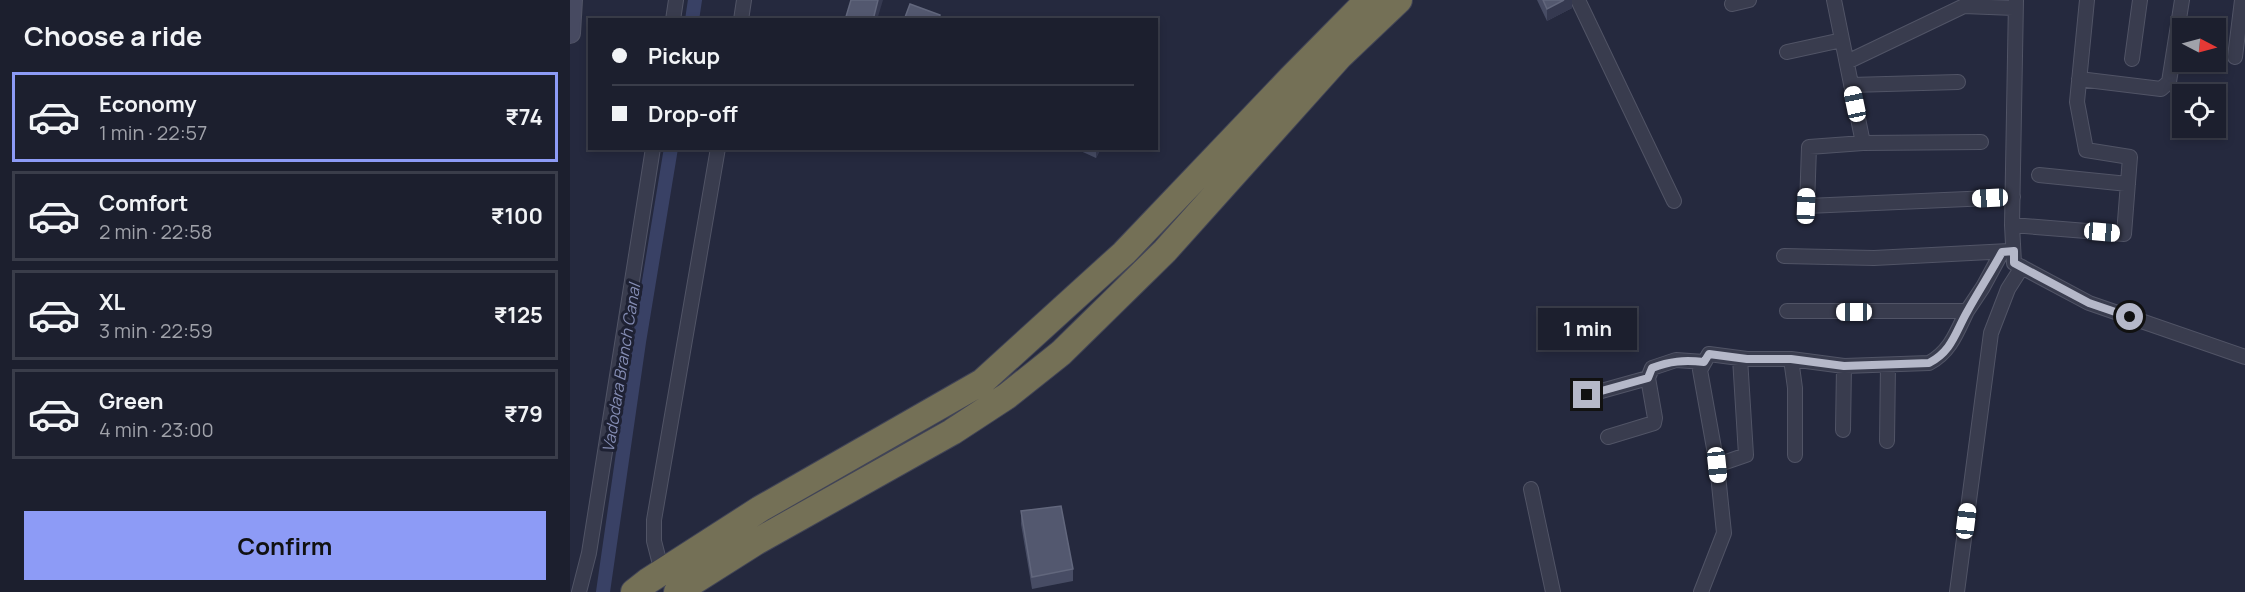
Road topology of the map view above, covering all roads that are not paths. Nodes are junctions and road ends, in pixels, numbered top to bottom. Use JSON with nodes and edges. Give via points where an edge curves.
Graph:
{"nodes":[{"id":1,"x":572,"y":0,"type":"edge"},
{"id":2,"x":676,"y":0,"type":"edge"},
{"id":3,"x":744,"y":0,"type":"edge"},
{"id":4,"x":1368,"y":0,"type":"edge"},
{"id":5,"x":1399,"y":0,"type":"edge"},
{"id":6,"x":1578,"y":0,"type":"edge"},
{"id":7,"x":1749,"y":0,"type":"edge"},
{"id":8,"x":1834,"y":0,"type":"edge"},
{"id":9,"x":2087,"y":0,"type":"edge"},
{"id":10,"x":2140,"y":0,"type":"edge"},
{"id":11,"x":2182,"y":0,"type":"edge"},
{"id":12,"x":2242,"y":0,"type":"edge"},
{"id":13,"x":1732,"y":4,"type":"dead end"},
{"id":14,"x":2015,"y":4,"type":"edge"},
{"id":15,"x":673,"y":18,"type":"edge"},
{"id":16,"x":741,"y":18,"type":"edge"},
{"id":17,"x":570,"y":33,"type":"edge"},
{"id":18,"x":1842,"y":40,"type":"junction"},
{"id":19,"x":1787,"y":52,"type":"dead end"},
{"id":20,"x":2235,"y":57,"type":"dead end"},
{"id":21,"x":2133,"y":59,"type":"dead end"},
{"id":22,"x":1847,"y":62,"type":"junction"},
{"id":23,"x":2079,"y":79,"type":"junction"},
{"id":24,"x":1958,"y":82,"type":"dead end"},
{"id":25,"x":1851,"y":85,"type":"junction"},
{"id":26,"x":1981,"y":142,"type":"dead end"},
{"id":27,"x":1863,"y":143,"type":"junction"},
{"id":28,"x":653,"y":150,"type":"edge"},
{"id":29,"x":718,"y":150,"type":"edge"},
{"id":30,"x":2039,"y":175,"type":"dead end"},
{"id":31,"x":2128,"y":184,"type":"junction"},
{"id":32,"x":2013,"y":197,"type":"junction"},
{"id":33,"x":1674,"y":201,"type":"dead end"},
{"id":34,"x":2012,"y":225,"type":"junction"},
{"id":35,"x":2008,"y":251,"type":"junction"},
{"id":36,"x":1784,"y":256,"type":"dead end"},
{"id":37,"x":2022,"y":267,"type":"junction"},
{"id":38,"x":1787,"y":311,"type":"dead end"},
{"id":39,"x":1967,"y":311,"type":"junction"},
{"id":40,"x":2245,"y":357,"type":"edge"},
{"id":41,"x":1740,"y":358,"type":"junction"},
{"id":42,"x":1791,"y":359,"type":"junction"},
{"id":43,"x":1704,"y":362,"type":"junction"},
{"id":44,"x":1888,"y":365,"type":"junction"},
{"id":45,"x":1844,"y":366,"type":"junction"},
{"id":46,"x":1648,"y":378,"type":"junction"},
{"id":47,"x":1587,"y":395,"type":"dead end"},
{"id":48,"x":1843,"y":430,"type":"dead end"},
{"id":49,"x":1608,"y":437,"type":"dead end"},
{"id":50,"x":1887,"y":441,"type":"dead end"},
{"id":51,"x":1795,"y":455,"type":"dead end"},
{"id":52,"x":1717,"y":465,"type":"junction"},
{"id":53,"x":1531,"y":489,"type":"dead end"},
{"id":54,"x":670,"y":582,"type":"edge"},
{"id":55,"x":579,"y":592,"type":"edge"},
{"id":56,"x":635,"y":592,"type":"edge"},
{"id":57,"x":1553,"y":592,"type":"edge"},
{"id":58,"x":1701,"y":592,"type":"edge"},
{"id":59,"x":1957,"y":592,"type":"edge"}],
"edges":[{"from":1,"to":17,"type":"street"},
{"from":2,"to":15,"type":"street"},
{"from":3,"to":16,"type":"street"},
{"from":4,"to":54,"type":"highway","via":[[1124,253],[982,382],[760,509]]},
{"from":5,"to":54,"type":"highway","via":[[1340,56],[1165,251],[1061,353],[1007,396],[952,432],[756,542]]},
{"from":6,"to":33,"type":"street"},
{"from":7,"to":13,"type":"street"},
{"from":8,"to":18,"type":"street"},
{"from":9,"to":23,"type":"street"},
{"from":10,"to":21,"type":"street"},
{"from":11,"to":23,"type":"street","via":[[2169,82],[2162,89]]},
{"from":12,"to":20,"type":"street"},
{"from":14,"to":22,"type":"street","via":[[1964,6]]},
{"from":14,"to":32,"type":"street"},
{"from":18,"to":19,"type":"street"},
{"from":18,"to":22,"type":"street"},
{"from":22,"to":25,"type":"street"},
{"from":23,"to":31,"type":"street","via":[[2077,102],[2086,150],[2130,157]]},
{"from":24,"to":25,"type":"street"},
{"from":25,"to":27,"type":"street"},
{"from":26,"to":27,"type":"street"},
{"from":27,"to":32,"type":"street","via":[[1809,147],[1806,206]]},
{"from":28,"to":55,"type":"street","via":[[591,542]]},
{"from":29,"to":54,"type":"street","via":[[654,520],[654,541]]},
{"from":30,"to":31,"type":"street"},
{"from":31,"to":34,"type":"street","via":[[2124,234]]},
{"from":32,"to":34,"type":"street"},
{"from":34,"to":35,"type":"street"},
{"from":35,"to":36,"type":"street","via":[[1874,258]]},
{"from":35,"to":37,"type":"street","via":[[2014,263]]},
{"from":35,"to":39,"type":"street"},
{"from":37,"to":40,"type":"street","via":[[2089,303]]},
{"from":37,"to":59,"type":"street","via":[[1990,333]]},
{"from":38,"to":39,"type":"street"},
{"from":39,"to":44,"type":"street","via":[[1941,357],[1929,363]]},
{"from":41,"to":42,"type":"street"},
{"from":41,"to":43,"type":"street","via":[[1709,354]]},
{"from":41,"to":52,"type":"street","via":[[1746,455]]},
{"from":42,"to":45,"type":"street"},
{"from":42,"to":51,"type":"street"},
{"from":43,"to":46,"type":"street","via":[[1667,362],[1652,368]]},
{"from":43,"to":52,"type":"street","via":[[1700,370]]},
{"from":44,"to":45,"type":"street"},
{"from":44,"to":50,"type":"street"},
{"from":45,"to":48,"type":"street"},
{"from":46,"to":47,"type":"street"},
{"from":46,"to":49,"type":"street","via":[[1654,423]]},
{"from":52,"to":58,"type":"street","via":[[1724,533]]},
{"from":53,"to":57,"type":"street"},
{"from":54,"to":56,"type":"highway"}]}
